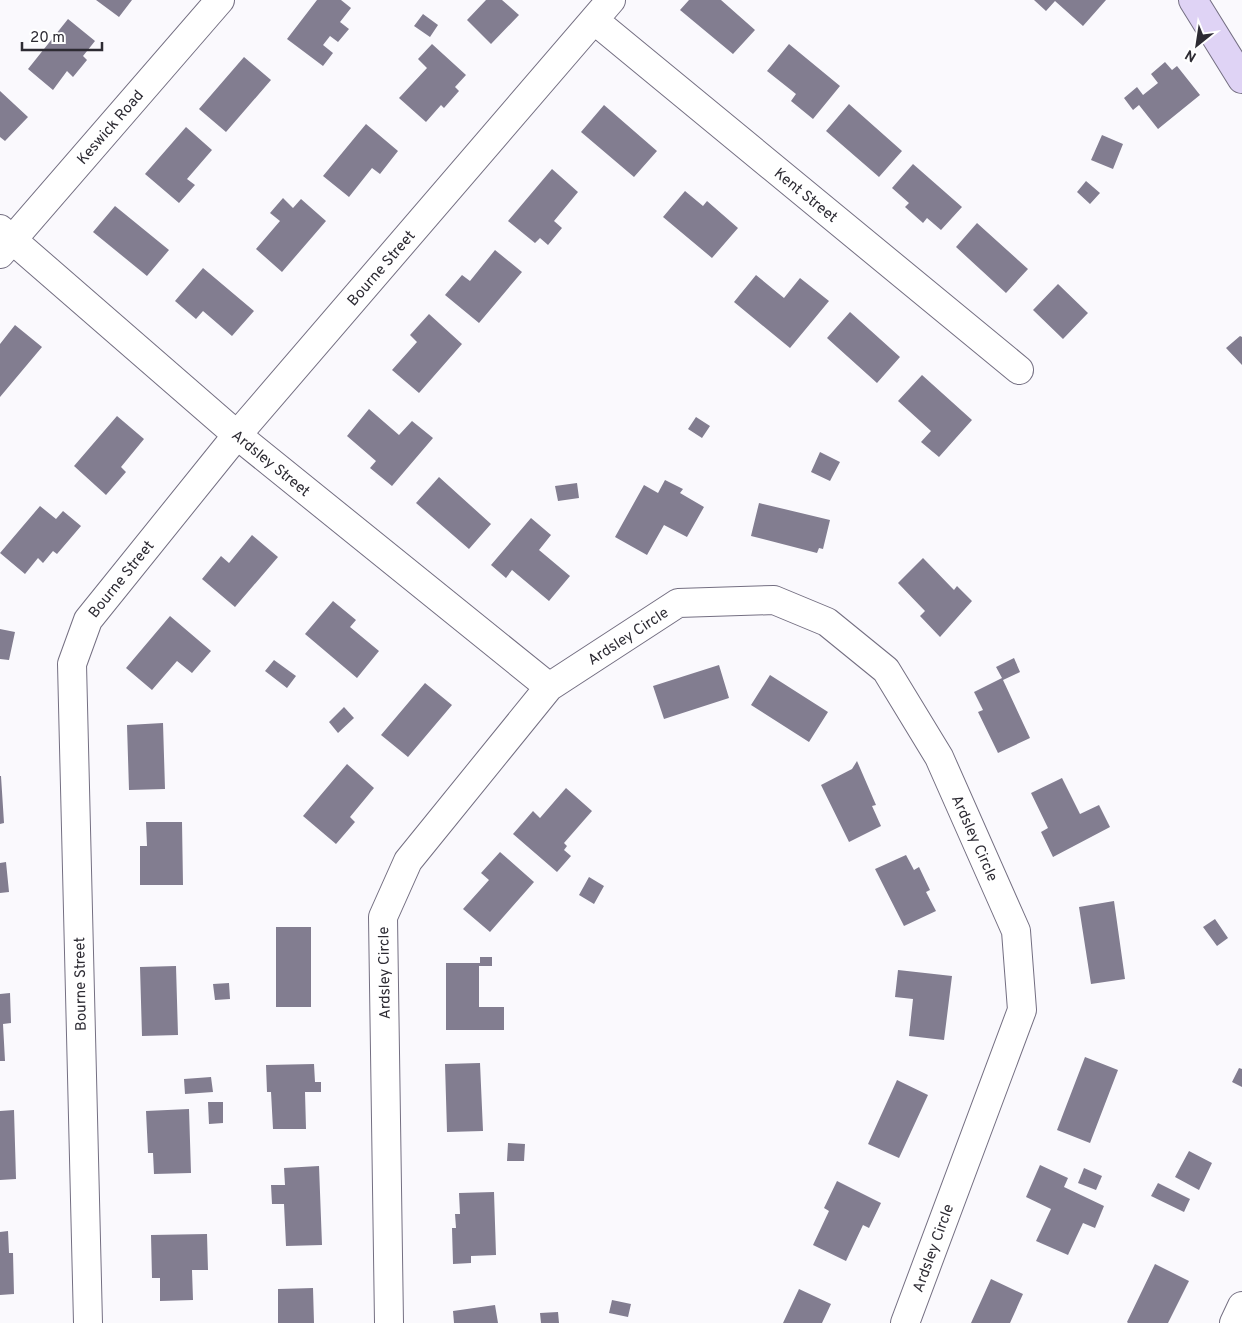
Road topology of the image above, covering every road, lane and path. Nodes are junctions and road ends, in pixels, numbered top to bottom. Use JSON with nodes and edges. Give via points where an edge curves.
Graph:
{"nodes":[{"id":1,"x":220,"y":0,"type":"edge"},
{"id":2,"x":1192,"y":0,"type":"edge"},
{"id":3,"x":603,"y":10,"type":"edge"},
{"id":4,"x":1242,"y":78,"type":"edge"},
{"id":5,"x":4,"y":241,"type":"edge"},
{"id":6,"x":1019,"y":370,"type":"dead end"},
{"id":7,"x":237,"y":435,"type":"junction"},
{"id":8,"x":549,"y":688,"type":"junction"},
{"id":9,"x":1242,"y":1306,"type":"edge"},
{"id":10,"x":88,"y":1323,"type":"edge"},
{"id":11,"x":389,"y":1323,"type":"edge"},
{"id":12,"x":905,"y":1323,"type":"edge"},
{"id":13,"x":1234,"y":1323,"type":"edge"}],
"edges":[{"from":1,"to":5,"type":"street","name":"Keswick Road"},
{"from":2,"to":4,"type":"main road"},
{"from":3,"to":6,"type":"street","name":"Kent Street"},
{"from":3,"to":7,"type":"street","name":"Bourne Street"},
{"from":5,"to":7,"type":"street","name":"Ardsley Street"},
{"from":7,"to":8,"type":"street","name":"Ardsley Street"},
{"from":7,"to":10,"type":"street","name":"Bourne Street","via":[[88,620],[72,664]]},
{"from":8,"to":11,"type":"street","name":"Ardsley Circle","via":[[408,861],[383,917]]},
{"from":8,"to":12,"type":"street","name":"Ardsley Circle","via":[[678,603],[774,600],[826,622],[886,670],[939,756],[1016,931],[1022,1010]]},
{"from":9,"to":13,"type":"street"}]}
